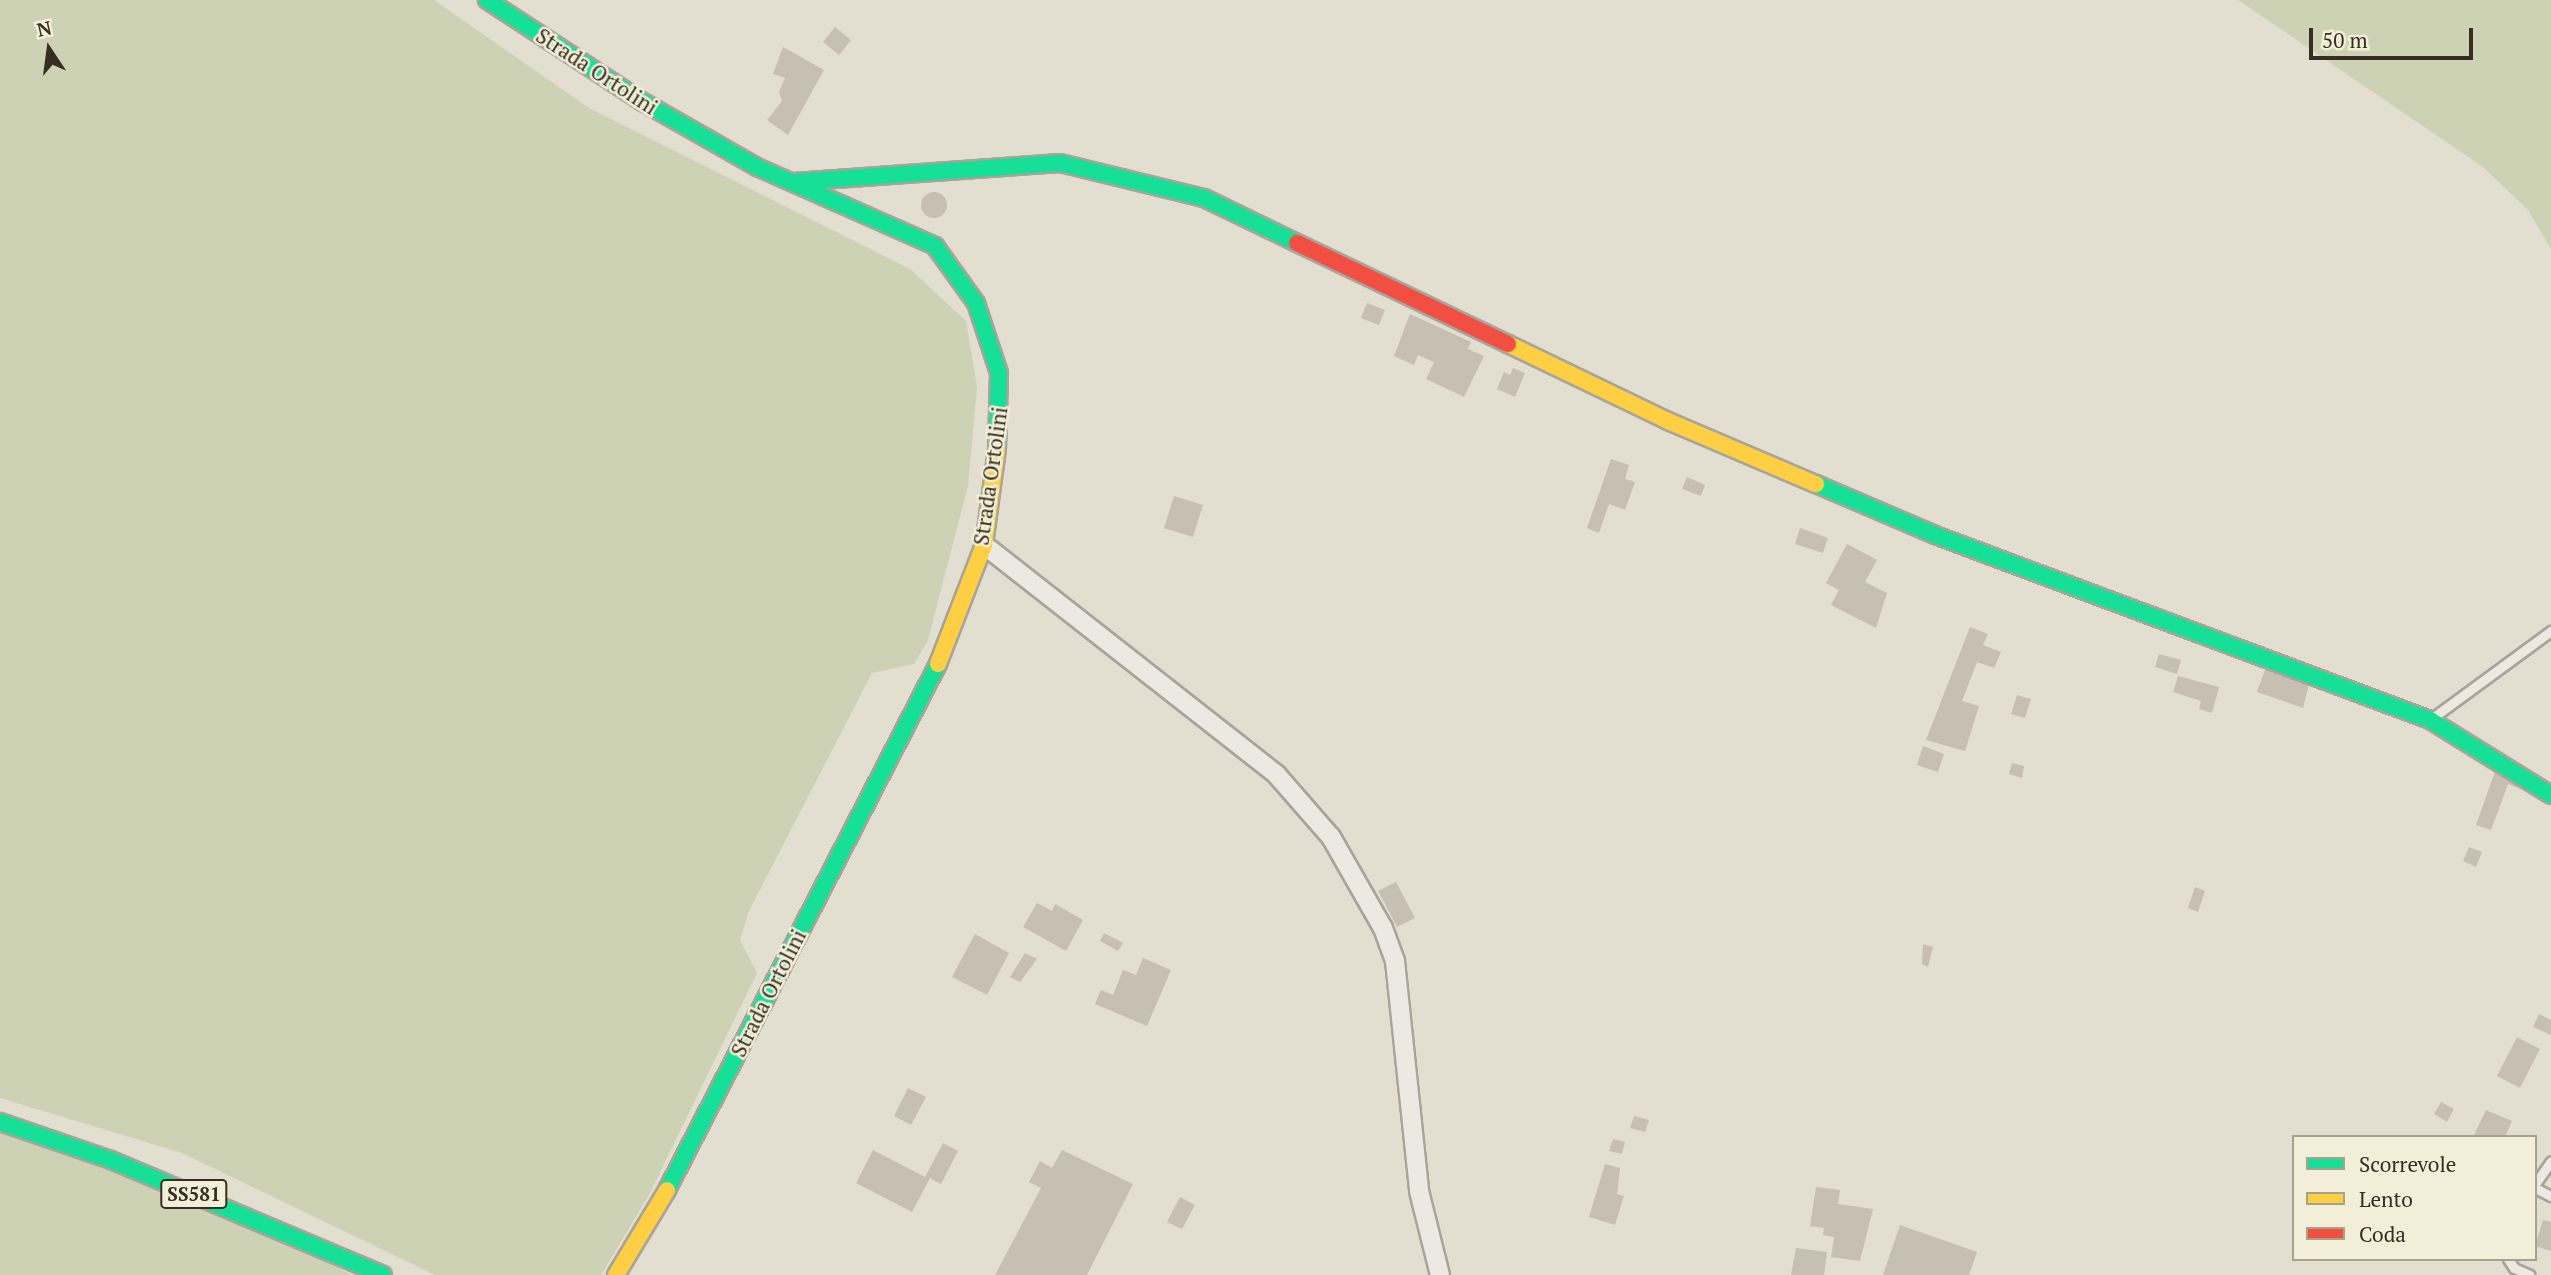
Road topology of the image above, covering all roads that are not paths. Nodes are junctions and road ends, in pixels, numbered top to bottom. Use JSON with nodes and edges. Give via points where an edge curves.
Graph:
{"nodes":[{"id":1,"x":487,"y":0,"type":"edge"},
{"id":2,"x":794,"y":182,"type":"junction"},
{"id":3,"x":984,"y":545,"type":"junction"},
{"id":4,"x":2551,"y":631,"type":"edge"},
{"id":5,"x":2430,"y":720,"type":"junction"},
{"id":6,"x":2551,"y":795,"type":"edge"},
{"id":7,"x":0,"y":1122,"type":"edge"},
{"id":8,"x":2551,"y":1161,"type":"edge"},
{"id":9,"x":2537,"y":1183,"type":"edge"},
{"id":10,"x":2509,"y":1261,"type":"edge"},
{"id":11,"x":383,"y":1275,"type":"edge"},
{"id":12,"x":616,"y":1275,"type":"edge"},
{"id":13,"x":1440,"y":1275,"type":"edge"},
{"id":14,"x":2530,"y":1275,"type":"edge"}],
"edges":[{"from":1,"to":2,"type":"street","name":"Strada Ortolini","via":[[643,102],[757,167]]},
{"from":2,"to":3,"type":"street","name":"Strada Ortolini","via":[[935,246],[976,303],[993,346],[1001,400]]},
{"from":2,"to":5,"type":"street","via":[[1060,163],[1204,198],[1668,421],[1935,535]]},
{"from":3,"to":12,"type":"street","name":"Strada Ortolini","via":[[935,671],[683,1163]]},
{"from":3,"to":13,"type":"street","via":[[1276,774],[1331,837],[1383,928],[1395,961],[1419,1191]]},
{"from":4,"to":5,"type":"lane"},
{"from":5,"to":6,"type":"street"},
{"from":7,"to":11,"type":"street","number":"SS581","via":[[111,1160],[343,1254]]},
{"from":8,"to":9,"type":"lane"},
{"from":10,"to":14,"type":"lane"}]}
